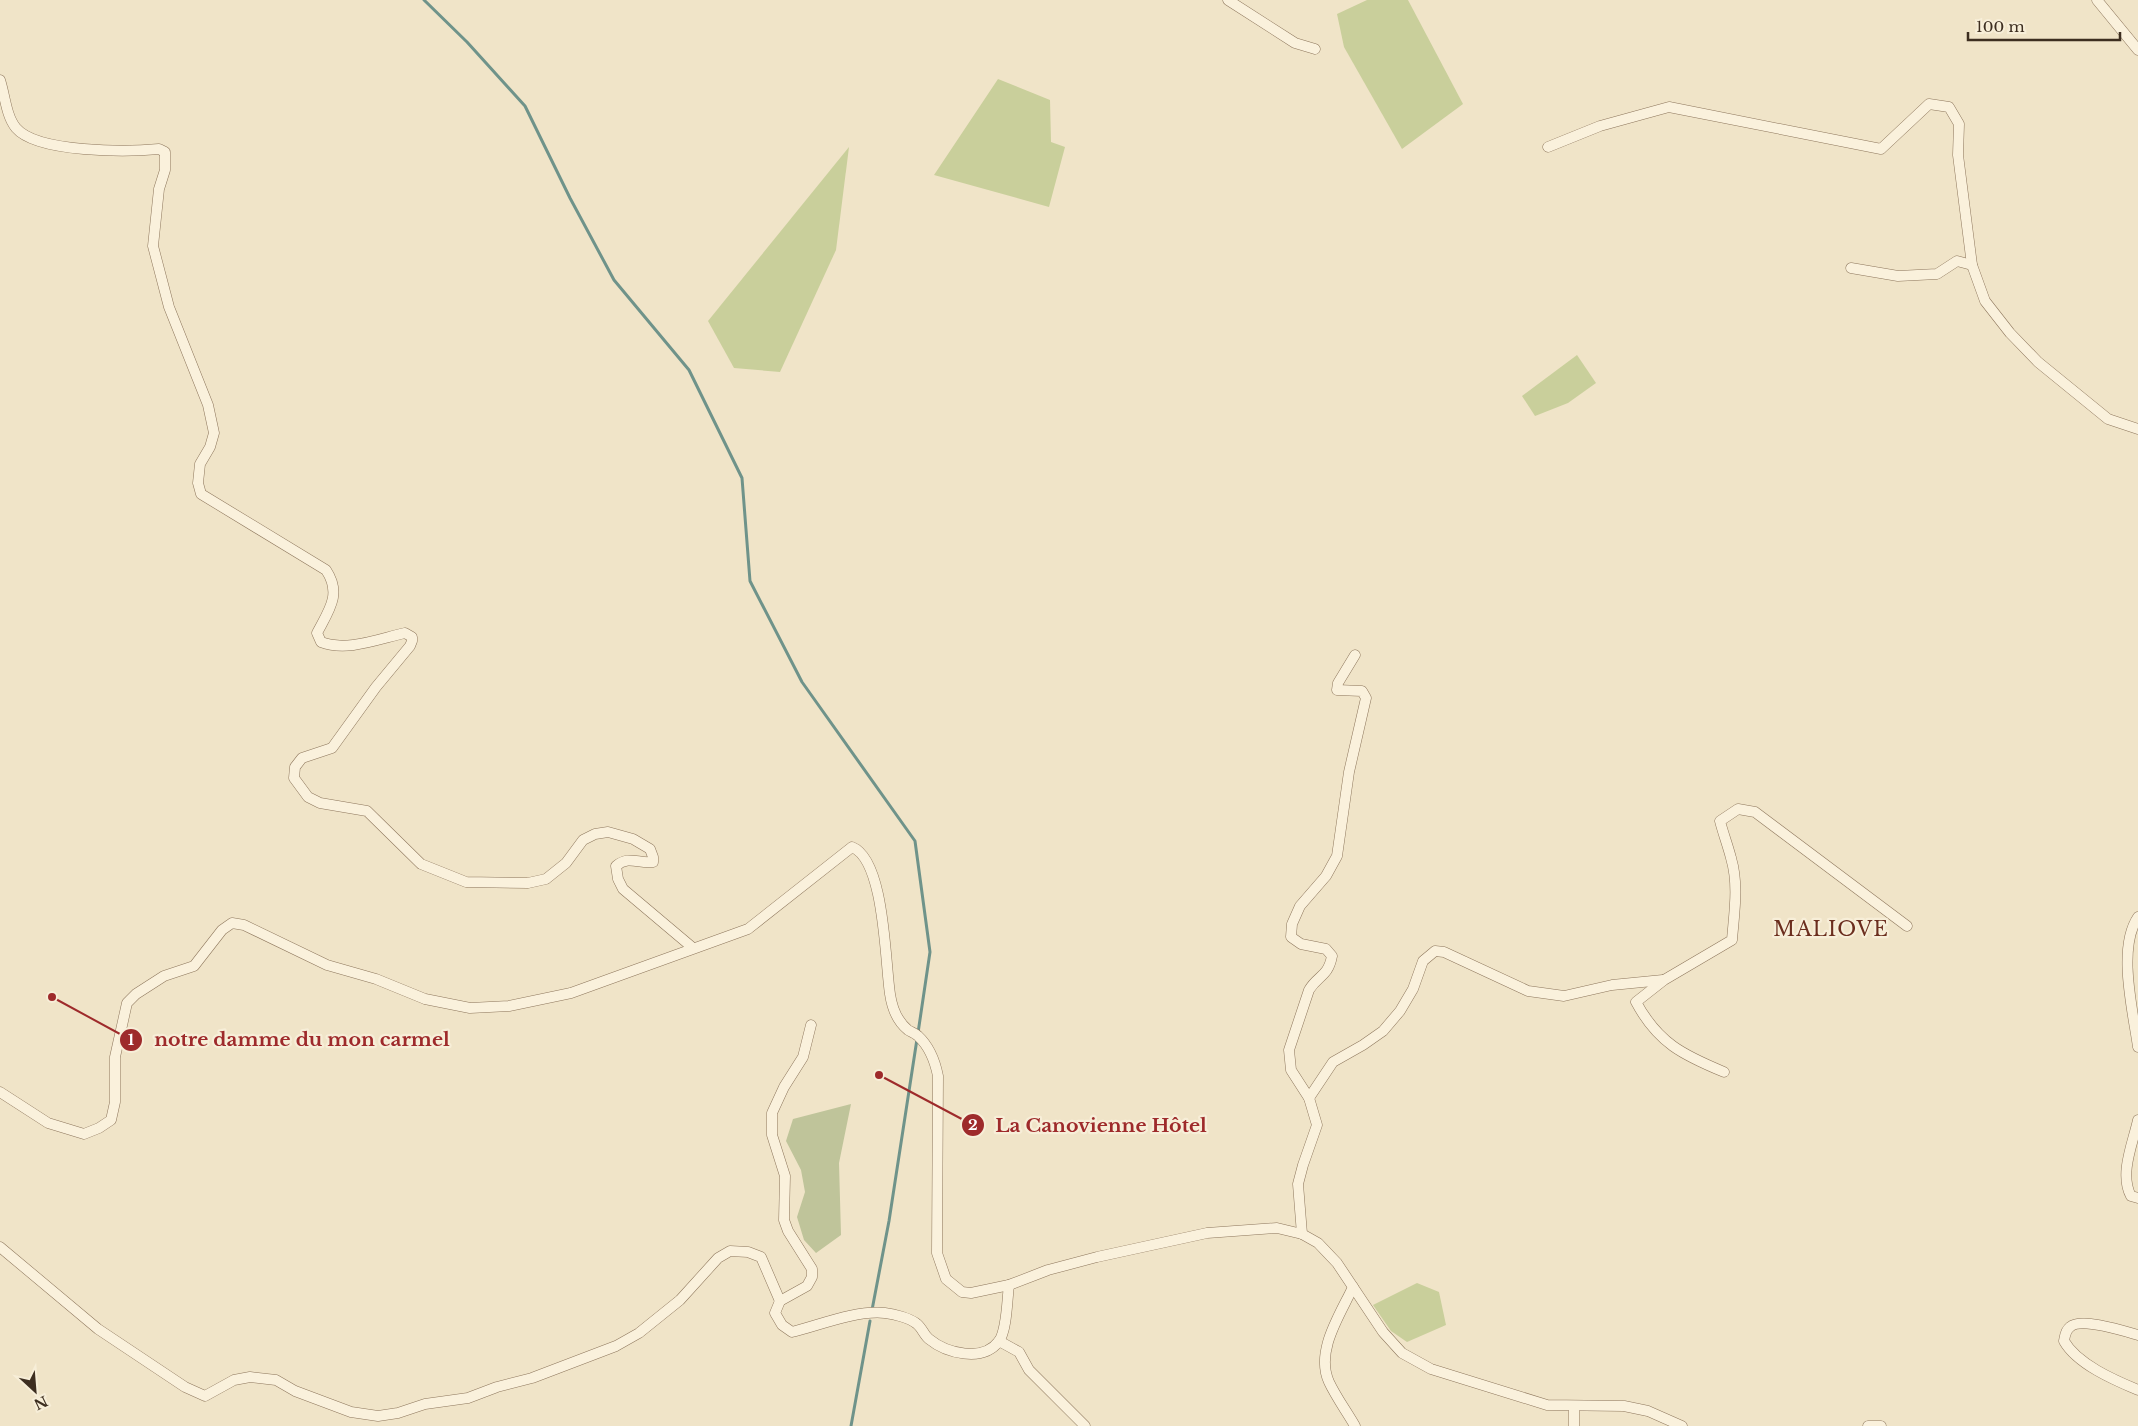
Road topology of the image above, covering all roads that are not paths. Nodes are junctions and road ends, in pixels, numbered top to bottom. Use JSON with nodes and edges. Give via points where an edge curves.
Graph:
{"nodes":[{"id":1,"x":1228,"y":0,"type":"edge"},
{"id":2,"x":2097,"y":0,"type":"edge"},
{"id":3,"x":1315,"y":49,"type":"dead end"},
{"id":4,"x":2138,"y":50,"type":"edge"},
{"id":5,"x":0,"y":80,"type":"edge"},
{"id":6,"x":1548,"y":147,"type":"dead end"},
{"id":7,"x":1972,"y":265,"type":"junction"},
{"id":8,"x":1851,"y":268,"type":"dead end"},
{"id":9,"x":2138,"y":429,"type":"edge"},
{"id":10,"x":1355,"y":655,"type":"dead end"},
{"id":11,"x":2138,"y":917,"type":"edge"},
{"id":12,"x":1907,"y":926,"type":"dead end"},
{"id":13,"x":693,"y":948,"type":"junction"},
{"id":14,"x":1664,"y":980,"type":"junction"},
{"id":15,"x":811,"y":1024,"type":"dead end"},
{"id":16,"x":2138,"y":1047,"type":"edge"},
{"id":17,"x":1724,"y":1072,"type":"dead end"},
{"id":18,"x":0,"y":1092,"type":"edge"},
{"id":19,"x":1309,"y":1098,"type":"junction"},
{"id":20,"x":2138,"y":1120,"type":"edge"},
{"id":21,"x":2138,"y":1198,"type":"edge"},
{"id":22,"x":1302,"y":1234,"type":"junction"},
{"id":23,"x":0,"y":1247,"type":"edge"},
{"id":24,"x":1009,"y":1285,"type":"junction"},
{"id":25,"x":1353,"y":1287,"type":"junction"},
{"id":26,"x":780,"y":1301,"type":"junction"},
{"id":27,"x":2138,"y":1335,"type":"edge"},
{"id":28,"x":998,"y":1342,"type":"junction"},
{"id":29,"x":2138,"y":1390,"type":"edge"},
{"id":30,"x":1574,"y":1406,"type":"junction"},
{"id":31,"x":1085,"y":1426,"type":"edge"},
{"id":32,"x":1355,"y":1426,"type":"edge"},
{"id":33,"x":1574,"y":1426,"type":"edge"},
{"id":34,"x":1682,"y":1426,"type":"edge"},
{"id":35,"x":1868,"y":1426,"type":"edge"},
{"id":36,"x":1881,"y":1426,"type":"edge"}],
"edges":[{"from":1,"to":3,"type":"street","via":[[1294,43]]},
{"from":2,"to":4,"type":"street"},
{"from":5,"to":13,"type":"street","via":[[11,118],[17,128],[29,137],[67,148],[159,149],[166,152],[153,246],[169,307],[208,405],[214,432],[200,464],[198,483],[201,494],[326,570],[333,580],[335,592],[317,633],[321,642],[347,646],[405,633],[412,637],[410,646],[332,748],[302,758],[295,768],[294,778],[299,786],[308,797],[320,802],[367,811],[421,864],[466,882],[528,883],[546,879],[566,863],[583,840],[595,834],[608,832],[633,839],[650,849],[652,862],[642,864],[634,859],[616,866],[623,889]]},
{"from":6,"to":7,"type":"street","via":[[1600,126],[1669,107],[1881,149],[1929,104],[1949,107],[1959,124],[1958,155]]},
{"from":7,"to":8,"type":"street","via":[[1957,261],[1937,274],[1898,276]]},
{"from":7,"to":9,"type":"street","via":[[1985,301],[2038,362],[2108,418]]},
{"from":10,"to":19,"type":"street","via":[[1337,690],[1362,691],[1366,698],[1349,772],[1337,856],[1326,876],[1300,906],[1292,924],[1291,937],[1301,944],[1326,949],[1332,956],[1326,974],[1312,985],[1303,1002],[1289,1050],[1291,1070]]},
{"from":11,"to":16,"type":"street","via":[[2132,926],[2126,957]]},
{"from":12,"to":14,"type":"street","via":[[1755,812],[1738,809],[1720,821],[1732,859],[1735,904],[1732,940]]},
{"from":13,"to":18,"type":"street","via":[[571,993],[509,1006],[470,1008],[425,999],[376,979],[328,965],[244,925],[232,923],[222,930],[194,966],[164,976],[127,1003],[115,1057],[115,1102],[111,1120],[84,1134],[48,1123]]},
{"from":13,"to":24,"type":"street","via":[[748,929],[852,847],[857,849],[869,864],[882,913],[893,1009],[899,1022],[918,1035],[935,1059],[938,1076],[937,1253],[941,1268],[946,1279],[962,1292]]},
{"from":14,"to":17,"type":"street","via":[[1636,1002],[1646,1021],[1684,1055]]},
{"from":14,"to":19,"type":"street","via":[[1612,985],[1564,996],[1528,991],[1444,952],[1435,951],[1423,961],[1413,989],[1383,1031],[1333,1062]]},
{"from":15,"to":26,"type":"street","via":[[803,1057],[772,1113],[772,1136],[785,1176],[784,1220],[812,1269],[812,1277],[807,1286]]},
{"from":19,"to":22,"type":"street","via":[[1317,1125],[1298,1184]]},
{"from":20,"to":21,"type":"street","via":[[2126,1186],[2131,1196]]},
{"from":22,"to":24,"type":"street","via":[[1277,1228],[1207,1233],[1048,1270]]},
{"from":22,"to":25,"type":"street","via":[[1318,1243],[1337,1262]]},
{"from":23,"to":26,"type":"street","via":[[98,1329],[185,1387],[205,1396],[234,1380],[250,1377],[276,1380],[294,1391],[351,1412],[378,1416],[425,1404],[468,1398],[616,1346],[639,1333],[680,1300],[718,1258],[730,1251],[748,1252],[761,1258]]},
{"from":24,"to":28,"type":"street","via":[[1004,1325]]},
{"from":25,"to":30,"type":"street","via":[[1383,1332],[1402,1353],[1431,1369],[1547,1405]]},
{"from":25,"to":32,"type":"street","via":[[1330,1338],[1325,1360],[1329,1381]]},
{"from":26,"to":28,"type":"street","via":[[776,1313],[782,1325],[792,1332],[845,1316],[885,1313],[918,1324],[927,1338],[963,1354],[983,1352]]},
{"from":27,"to":29,"type":"street","via":[[2081,1323],[2070,1326],[2064,1341],[2069,1351],[2111,1379]]},
{"from":28,"to":31,"type":"street","via":[[1019,1352],[1029,1370]]},
{"from":30,"to":33,"type":"street"},
{"from":30,"to":34,"type":"street","via":[[1624,1406]]},
{"from":35,"to":36,"type":"street"}]}
